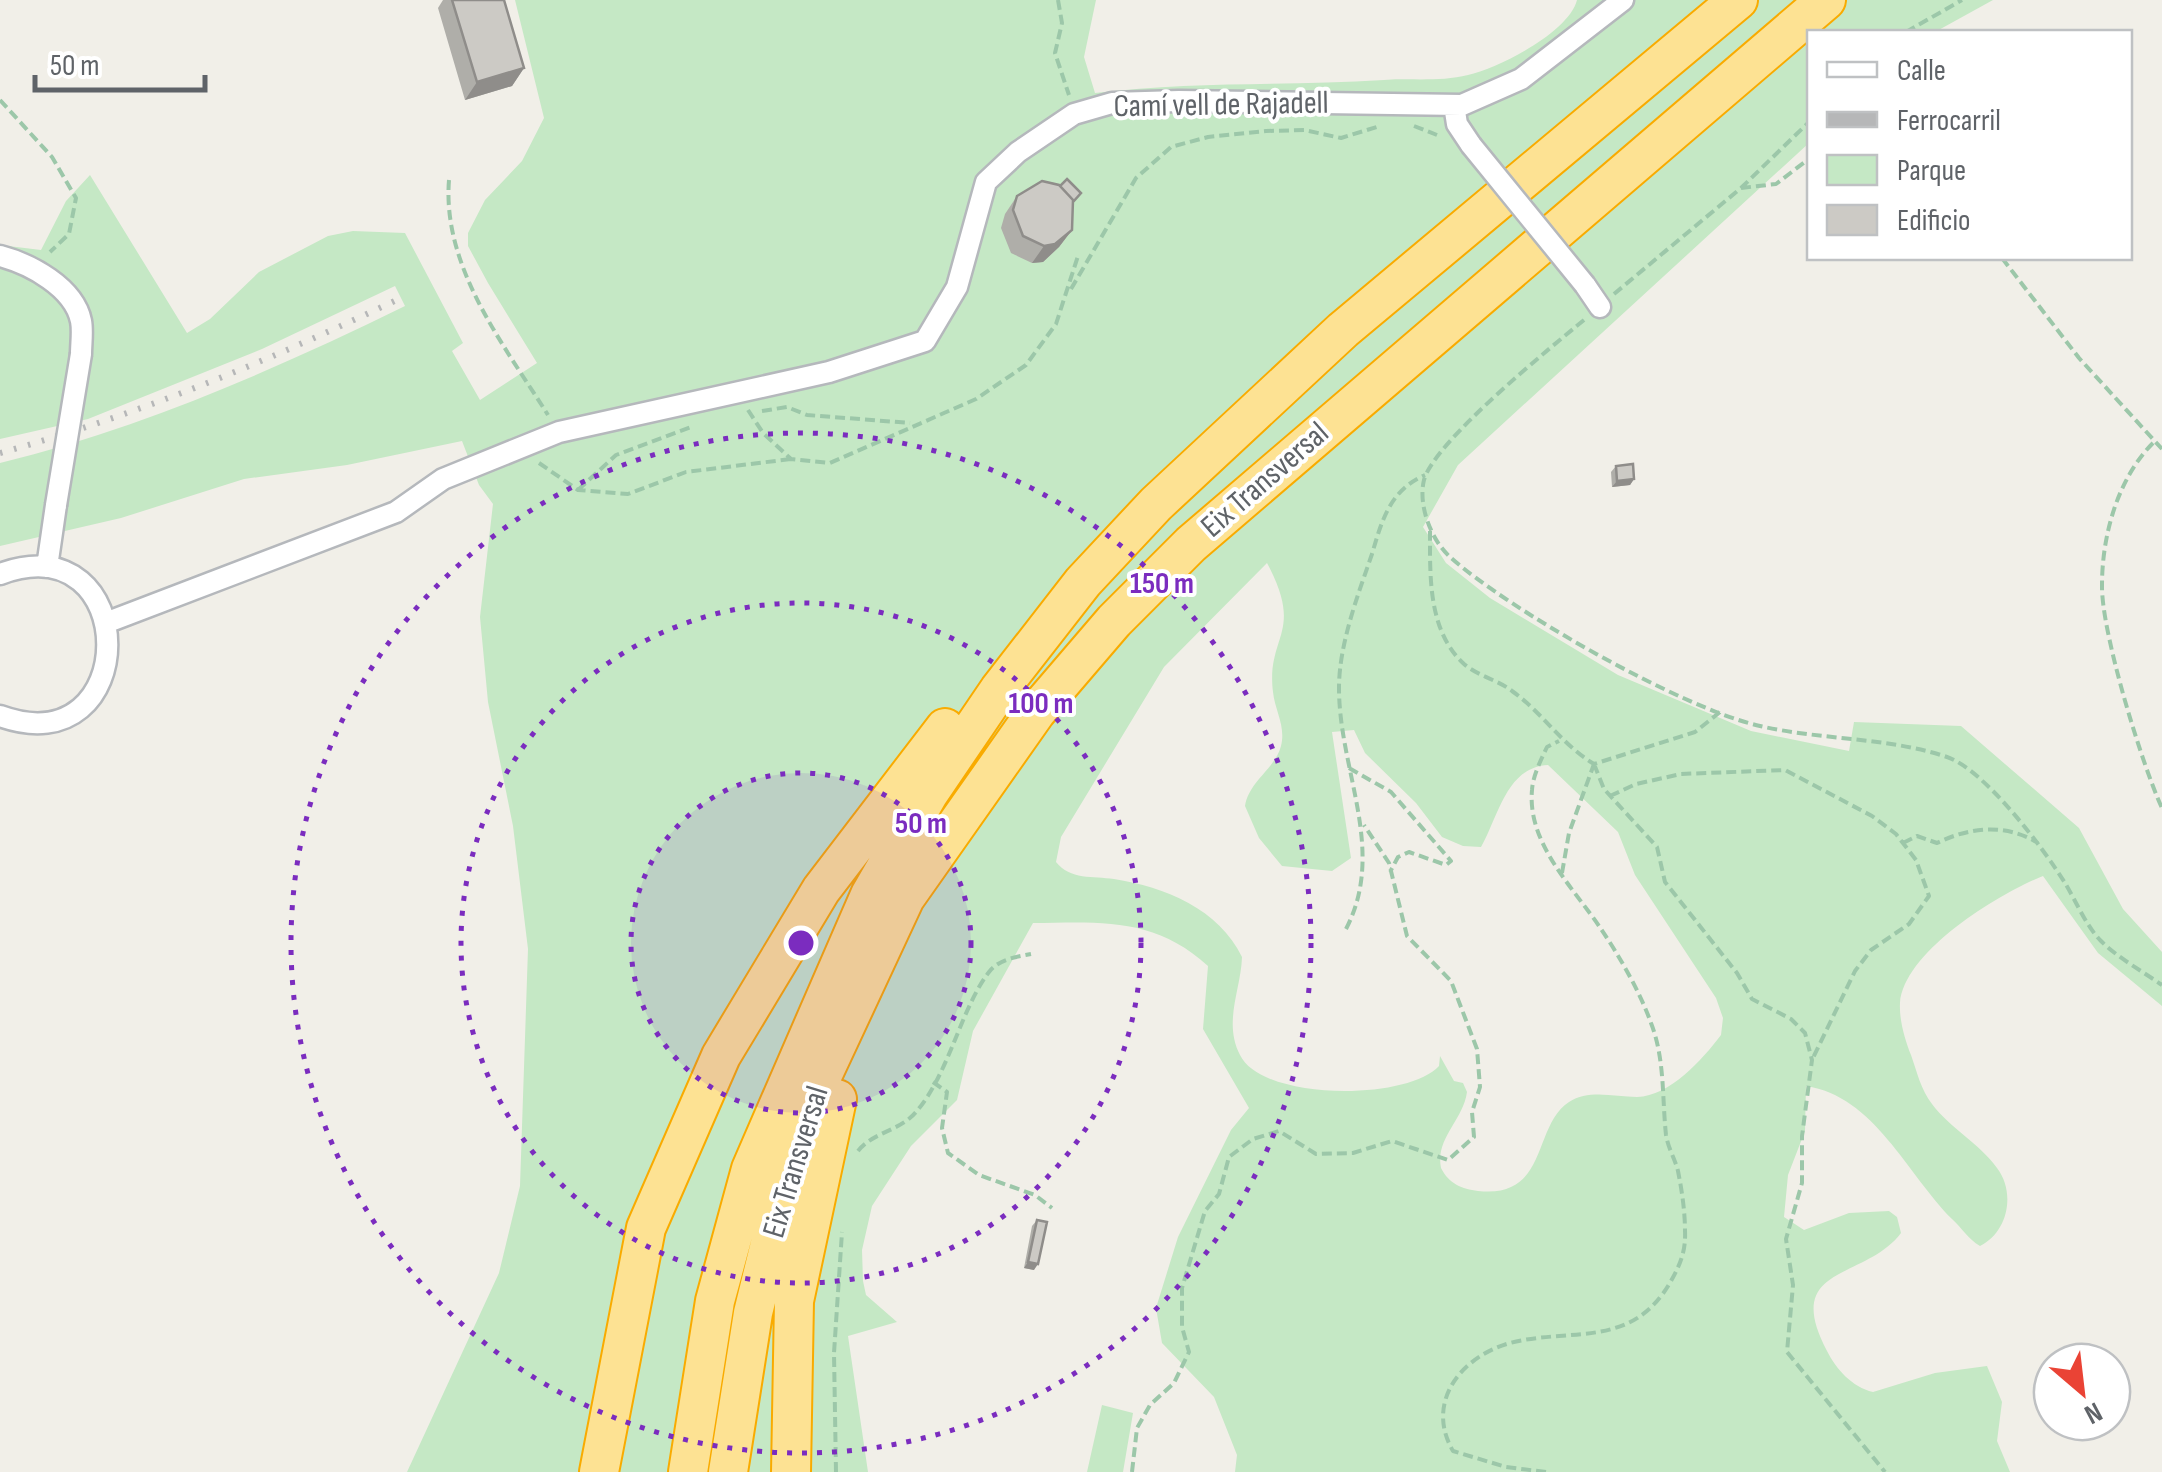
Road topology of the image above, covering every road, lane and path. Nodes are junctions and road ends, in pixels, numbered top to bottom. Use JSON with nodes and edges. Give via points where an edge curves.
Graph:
{"nodes":[{"id":1,"x":1058,"y":0,"type":"edge"},
{"id":2,"x":1623,"y":0,"type":"edge"},
{"id":3,"x":1738,"y":0,"type":"edge"},
{"id":4,"x":1826,"y":0,"type":"edge"},
{"id":5,"x":1962,"y":0,"type":"edge"},
{"id":6,"x":1910,"y":30,"type":"edge"},
{"id":7,"x":0,"y":100,"type":"edge"},
{"id":8,"x":1074,"y":114,"type":"junction"},
{"id":9,"x":1456,"y":114,"type":"junction"},
{"id":10,"x":1406,"y":122,"type":"dead end"},
{"id":11,"x":1386,"y":124,"type":"dead end"},
{"id":12,"x":1807,"y":124,"type":"edge"},
{"id":13,"x":1807,"y":160,"type":"edge"},
{"id":14,"x":449,"y":180,"type":"dead end"},
{"id":15,"x":1742,"y":188,"type":"junction"},
{"id":16,"x":0,"y":256,"type":"edge"},
{"id":17,"x":1078,"y":256,"type":"dead end"},
{"id":18,"x":2004,"y":260,"type":"edge"},
{"id":19,"x":32,"y":269,"type":"junction"},
{"id":20,"x":1071,"y":289,"type":"junction"},
{"id":21,"x":1600,"y":307,"type":"junction"},
{"id":22,"x":738,"y":393,"type":"junction"},
{"id":23,"x":750,"y":413,"type":"junction"},
{"id":24,"x":732,"y":416,"type":"dead end"},
{"id":25,"x":913,"y":423,"type":"junction"},
{"id":26,"x":700,"y":424,"type":"dead end"},
{"id":27,"x":558,"y":432,"type":"junction"},
{"id":28,"x":2153,"y":443,"type":"junction"},
{"id":29,"x":516,"y":446,"type":"junction"},
{"id":30,"x":2162,"y":449,"type":"edge"},
{"id":31,"x":791,"y":459,"type":"junction"},
{"id":32,"x":1425,"y":475,"type":"junction"},
{"id":33,"x":578,"y":490,"type":"junction"},
{"id":34,"x":1430,"y":527,"type":"junction"},
{"id":35,"x":46,"y":567,"type":"junction"},
{"id":36,"x":0,"y":574,"type":"edge"},
{"id":37,"x":1083,"y":582,"type":"junction"},
{"id":38,"x":108,"y":622,"type":"junction"},
{"id":39,"x":1720,"y":712,"type":"junction"},
{"id":40,"x":0,"y":716,"type":"edge"},
{"id":41,"x":1560,"y":740,"type":"junction"},
{"id":42,"x":1594,"y":764,"type":"junction"},
{"id":43,"x":1348,"y":767,"type":"junction"},
{"id":44,"x":1610,"y":796,"type":"junction"},
{"id":45,"x":2162,"y":808,"type":"edge"},
{"id":46,"x":1364,"y":824,"type":"junction"},
{"id":47,"x":1903,"y":843,"type":"junction"},
{"id":48,"x":2042,"y":846,"type":"junction"},
{"id":49,"x":1390,"y":872,"type":"junction"},
{"id":50,"x":1562,"y":873,"type":"junction"},
{"id":51,"x":904,"y":898,"type":"junction"},
{"id":52,"x":1346,"y":928,"type":"dead end"},
{"id":53,"x":1031,"y":954,"type":"dead end"},
{"id":54,"x":2162,"y":986,"type":"edge"},
{"id":55,"x":1812,"y":1060,"type":"junction"},
{"id":56,"x":932,"y":1082,"type":"junction"},
{"id":57,"x":851,"y":1159,"type":"dead end"},
{"id":58,"x":1052,"y":1208,"type":"dead end"},
{"id":59,"x":842,"y":1226,"type":"dead end"},
{"id":60,"x":599,"y":1472,"type":"edge"},
{"id":61,"x":688,"y":1472,"type":"edge"},
{"id":62,"x":728,"y":1472,"type":"edge"},
{"id":63,"x":791,"y":1472,"type":"edge"},
{"id":64,"x":836,"y":1472,"type":"edge"},
{"id":65,"x":1132,"y":1472,"type":"edge"},
{"id":66,"x":1546,"y":1472,"type":"edge"},
{"id":67,"x":1885,"y":1472,"type":"edge"}],
"edges":[{"from":1,"to":8,"type":"path","via":[[1056,53]]},
{"from":2,"to":9,"type":"street","name":"Camí vell de Rajadell","via":[[1520,79]]},
{"from":3,"to":37,"type":"highway","name":"Eix Transversal","via":[[1343,330],[1156,504]]},
{"from":4,"to":51,"type":"highway","name":"Eix Transversal","via":[[1192,544],[1036,712]]},
{"from":5,"to":6,"type":"path"},
{"from":7,"to":19,"type":"path","via":[[52,158],[76,198],[69,234]]},
{"from":8,"to":9,"type":"street","name":"Camí vell de Rajadell","via":[[1112,103],[1179,101]]},
{"from":8,"to":22,"type":"street","name":"Camí vell de Rajadell","via":[[986,182],[957,287],[925,341]]},
{"from":9,"to":10,"type":"path","via":[[1439,135]]},
{"from":9,"to":21,"type":"street","bridge":true,"via":[[1471,145]]},
{"from":11,"to":20,"type":"path","via":[[1340,138],[1266,130],[1171,147],[1136,178]]},
{"from":12,"to":15,"type":"path"},
{"from":13,"to":15,"type":"path","via":[[1776,184]]},
{"from":14,"to":27,"type":"path","via":[[451,240],[468,280]]},
{"from":15,"to":21,"type":"path"},
{"from":16,"to":19,"type":"street"},
{"from":17,"to":20,"type":"path"},
{"from":18,"to":28,"type":"path"},
{"from":19,"to":35,"type":"street","bridge":true,"via":[[67,294],[81,320],[82,354]]},
{"from":20,"to":25,"type":"path","via":[[1026,365],[976,399]]},
{"from":21,"to":32,"type":"path","via":[[1458,434]]},
{"from":22,"to":23,"type":"path"},
{"from":22,"to":27,"type":"street","name":"Camí vell de Rajadell"},
{"from":23,"to":24,"type":"path"},
{"from":23,"to":25,"type":"path","via":[[787,407],[807,416]]},
{"from":23,"to":31,"type":"path"},
{"from":25,"to":31,"type":"path","via":[[830,462]]},
{"from":26,"to":33,"type":"path","via":[[616,455]]},
{"from":27,"to":29,"type":"street","name":"Camí vell de Rajadell"},
{"from":28,"to":30,"type":"path"},
{"from":28,"to":45,"type":"path","via":[[2135,461],[2115,503],[2102,586],[2122,681]]},
{"from":29,"to":33,"type":"path"},
{"from":29,"to":38,"type":"street","name":"Camí vell de Rajadell","via":[[443,479],[396,512]]},
{"from":31,"to":33,"type":"path","via":[[686,472],[628,494]]},
{"from":32,"to":34,"type":"path","via":[[1422,498]]},
{"from":32,"to":43,"type":"path","via":[[1390,501],[1353,612],[1338,686]]},
{"from":34,"to":39,"type":"path","via":[[1446,554],[1526,610],[1617,664]]},
{"from":34,"to":41,"type":"path","via":[[1434,605],[1445,642],[1466,666],[1514,691]]},
{"from":35,"to":36,"type":"street"},
{"from":35,"to":38,"type":"street","via":[[85,586]]},
{"from":37,"to":60,"type":"highway","via":[[1003,652],[821,890],[721,1056],[646,1228]]},
{"from":37,"to":61,"type":"highway","name":"Eix Transversal","via":[[929,793],[870,896],[787,1078],[751,1169],[715,1301]]},
{"from":38,"to":40,"type":"street","via":[[107,669],[80,707],[42,723]]},
{"from":39,"to":42,"type":"path","via":[[1695,732]]},
{"from":39,"to":48,"type":"path","via":[[1757,726],[1949,758],[1988,788]]},
{"from":41,"to":42,"type":"path"},
{"from":41,"to":50,"type":"path","via":[[1547,747],[1532,797],[1542,841]]},
{"from":42,"to":44,"type":"path"},
{"from":42,"to":50,"type":"path"},
{"from":43,"to":46,"type":"path"},
{"from":43,"to":49,"type":"path","via":[[1391,792],[1451,861],[1437,864],[1410,852]]},
{"from":44,"to":47,"type":"path","via":[[1682,774],[1785,770],[1872,816]]},
{"from":44,"to":55,"type":"path","via":[[1657,848],[1665,882],[1752,999],[1805,1033]]},
{"from":46,"to":49,"type":"path"},
{"from":46,"to":52,"type":"path","via":[[1360,903]]},
{"from":47,"to":48,"type":"path","via":[[1917,836],[1937,843],[1967,829],[2020,832]]},
{"from":47,"to":55,"type":"path","via":[[1929,896],[1909,924],[1855,971]]},
{"from":48,"to":54,"type":"path","via":[[2099,939]]},
{"from":49,"to":65,"type":"path","via":[[1406,936],[1451,981],[1477,1049],[1474,1138],[1448,1160],[1392,1141],[1353,1153],[1316,1154],[1279,1131],[1252,1139],[1229,1157],[1182,1288],[1189,1352],[1174,1383],[1136,1428]]},
{"from":50,"to":66,"type":"path","via":[[1606,937],[1653,1027],[1686,1232],[1679,1269],[1644,1313],[1598,1334],[1499,1347],[1444,1393],[1442,1422],[1453,1451]]},
{"from":51,"to":62,"type":"highway","name":"Eix Transversal","via":[[823,1074],[781,1199],[753,1313]]},
{"from":51,"to":63,"type":"highway","via":[[850,1046],[794,1301]]},
{"from":53,"to":56,"type":"path","via":[[989,971]]},
{"from":55,"to":67,"type":"path","via":[[1802,1183],[1786,1239],[1793,1285],[1787,1352]]},
{"from":56,"to":57,"type":"path","via":[[916,1113],[866,1141]]},
{"from":56,"to":58,"type":"path","via":[[947,1092],[942,1128],[948,1153],[979,1176],[1035,1194]]},
{"from":59,"to":64,"type":"path"}]}
